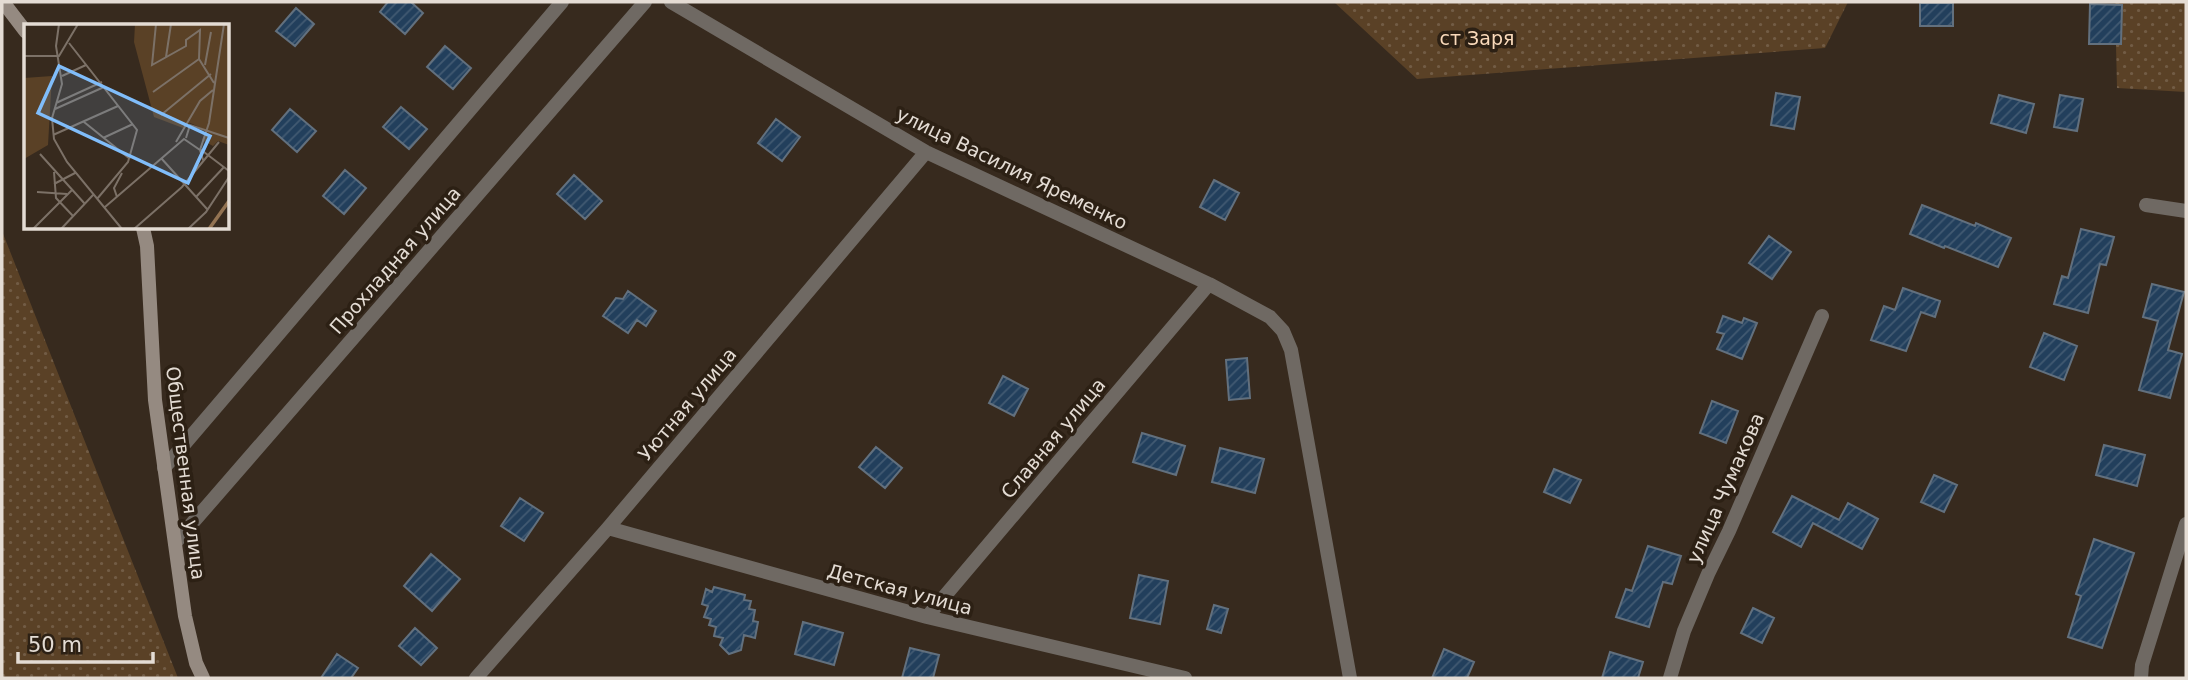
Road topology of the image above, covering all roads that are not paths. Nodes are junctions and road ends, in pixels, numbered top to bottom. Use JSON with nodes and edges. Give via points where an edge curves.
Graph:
{"nodes":[{"id":1,"x":3,"y":2,"type":"edge"},
{"id":2,"x":562,"y":2,"type":"edge"},
{"id":3,"x":645,"y":2,"type":"edge"},
{"id":4,"x":671,"y":2,"type":"edge"},
{"id":5,"x":24,"y":29,"type":"edge"},
{"id":6,"x":926,"y":152,"type":"junction"},
{"id":7,"x":2146,"y":205,"type":"dead end"},
{"id":8,"x":2186,"y":211,"type":"edge"},
{"id":9,"x":143,"y":229,"type":"edge"},
{"id":10,"x":1209,"y":284,"type":"junction"},
{"id":11,"x":1822,"y":316,"type":"dead end"},
{"id":12,"x":164,"y":468,"type":"junction"},
{"id":13,"x":2186,"y":524,"type":"edge"},
{"id":14,"x":608,"y":528,"type":"junction"},
{"id":15,"x":175,"y":543,"type":"junction"},
{"id":16,"x":927,"y":617,"type":"junction"},
{"id":17,"x":203,"y":678,"type":"edge"},
{"id":18,"x":476,"y":678,"type":"edge"},
{"id":19,"x":1185,"y":678,"type":"edge"},
{"id":20,"x":1350,"y":678,"type":"edge"},
{"id":21,"x":1670,"y":678,"type":"edge"},
{"id":22,"x":2141,"y":678,"type":"edge"}],
"edges":[{"from":1,"to":5,"type":"main road"},
{"from":2,"to":12,"type":"street"},
{"from":3,"to":15,"type":"street","name":"Прохладная улица"},
{"from":4,"to":6,"type":"street","name":"улица Василия Яременко"},
{"from":6,"to":10,"type":"street","name":"улица Василия Яременко"},
{"from":6,"to":14,"type":"street","name":"Уютная улица"},
{"from":7,"to":8,"type":"street"},
{"from":9,"to":12,"type":"main road","name":"Общественная улица"},
{"from":10,"to":16,"type":"street","name":"Славная улица"},
{"from":10,"to":20,"type":"street","name":"улица Василия Яременко","via":[[1270,317],[1291,350]]},
{"from":11,"to":21,"type":"street","name":"улица Чумакова","via":[[1684,631]]},
{"from":12,"to":15,"type":"main road","name":"Общественная улица"},
{"from":13,"to":22,"type":"street"},
{"from":14,"to":16,"type":"street","name":"Детская улица"},
{"from":14,"to":18,"type":"street","name":"Уютная улица"},
{"from":15,"to":17,"type":"main road","name":"Общественная улица","via":[[185,616]]},
{"from":16,"to":19,"type":"street","name":"Детская улица"}]}
